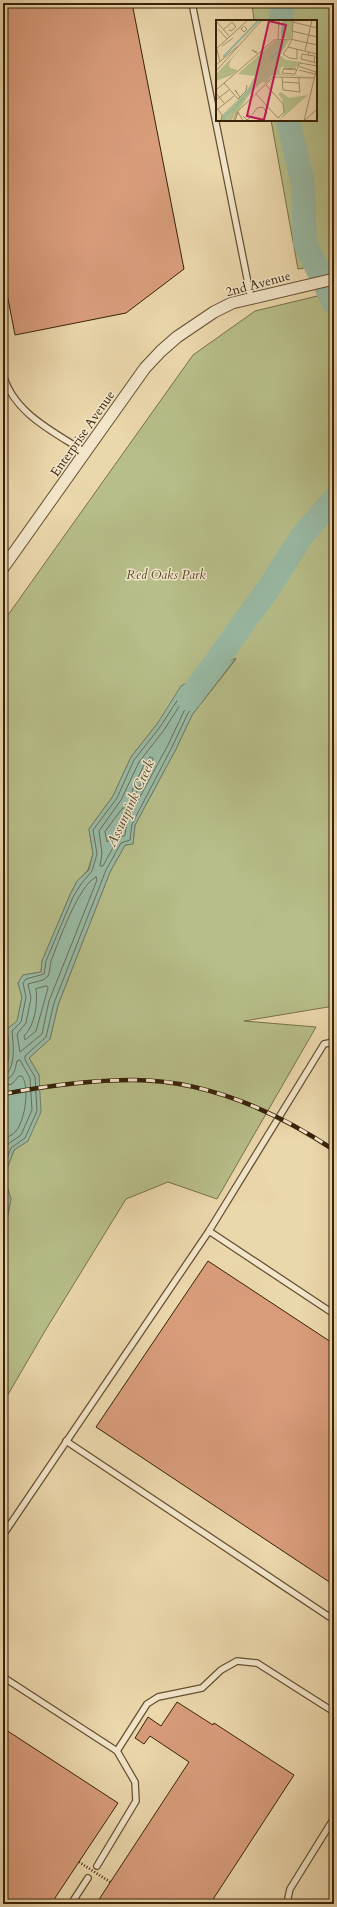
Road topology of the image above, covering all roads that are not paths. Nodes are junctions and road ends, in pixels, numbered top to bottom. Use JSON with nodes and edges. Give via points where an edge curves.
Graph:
{"nodes":[{"id":1,"x":192,"y":3,"type":"edge"},
{"id":2,"x":334,"y":279,"type":"edge"},
{"id":3,"x":251,"y":298,"type":"junction"},
{"id":4,"x":194,"y":325,"type":"joint"},
{"id":5,"x":3,"y":374,"type":"edge"},
{"id":6,"x":85,"y":452,"type":"junction"},
{"id":7,"x":5,"y":562,"type":"edge"},
{"id":8,"x":334,"y":1042,"type":"edge"},
{"id":9,"x":210,"y":1231,"type":"junction"},
{"id":10,"x":334,"y":1314,"type":"edge"},
{"id":11,"x":66,"y":1441,"type":"junction"},
{"id":12,"x":3,"y":1535,"type":"edge"},
{"id":13,"x":334,"y":1620,"type":"edge"},
{"id":14,"x":3,"y":1677,"type":"edge"},
{"id":15,"x":334,"y":1712,"type":"edge"},
{"id":16,"x":117,"y":1751,"type":"junction"},
{"id":17,"x":334,"y":1818,"type":"edge"},
{"id":18,"x":97,"y":1866,"type":"dead end"},
{"id":19,"x":88,"y":1878,"type":"dead end"},
{"id":20,"x":71,"y":1904,"type":"edge"},
{"id":21,"x":288,"y":1904,"type":"edge"}],
"edges":[{"from":1,"to":3,"type":"lane"},
{"from":2,"to":3,"type":"street","name":"2nd Avenue"},
{"from":3,"to":4,"type":"street","name":"2nd Avenue","via":[[232,303]]},
{"from":4,"to":6,"type":"street","name":"Enterprise Avenue","via":[[160,351],[145,368]]},
{"from":5,"to":6,"type":"lane","via":[[10,392],[30,416]]},
{"from":6,"to":7,"type":"street","name":"Enterprise Avenue"},
{"from":8,"to":9,"type":"lane","via":[[324,1044]]},
{"from":9,"to":10,"type":"lane"},
{"from":9,"to":11,"type":"lane"},
{"from":11,"to":12,"type":"lane"},
{"from":11,"to":13,"type":"lane"},
{"from":14,"to":16,"type":"lane"},
{"from":15,"to":16,"type":"lane","via":[[258,1663],[237,1661],[221,1670],[202,1688],[158,1697],[147,1704]]},
{"from":16,"to":18,"type":"lane","via":[[135,1782],[136,1800]]},
{"from":17,"to":21,"type":"lane","via":[[290,1889]]},
{"from":19,"to":20,"type":"lane"}]}
